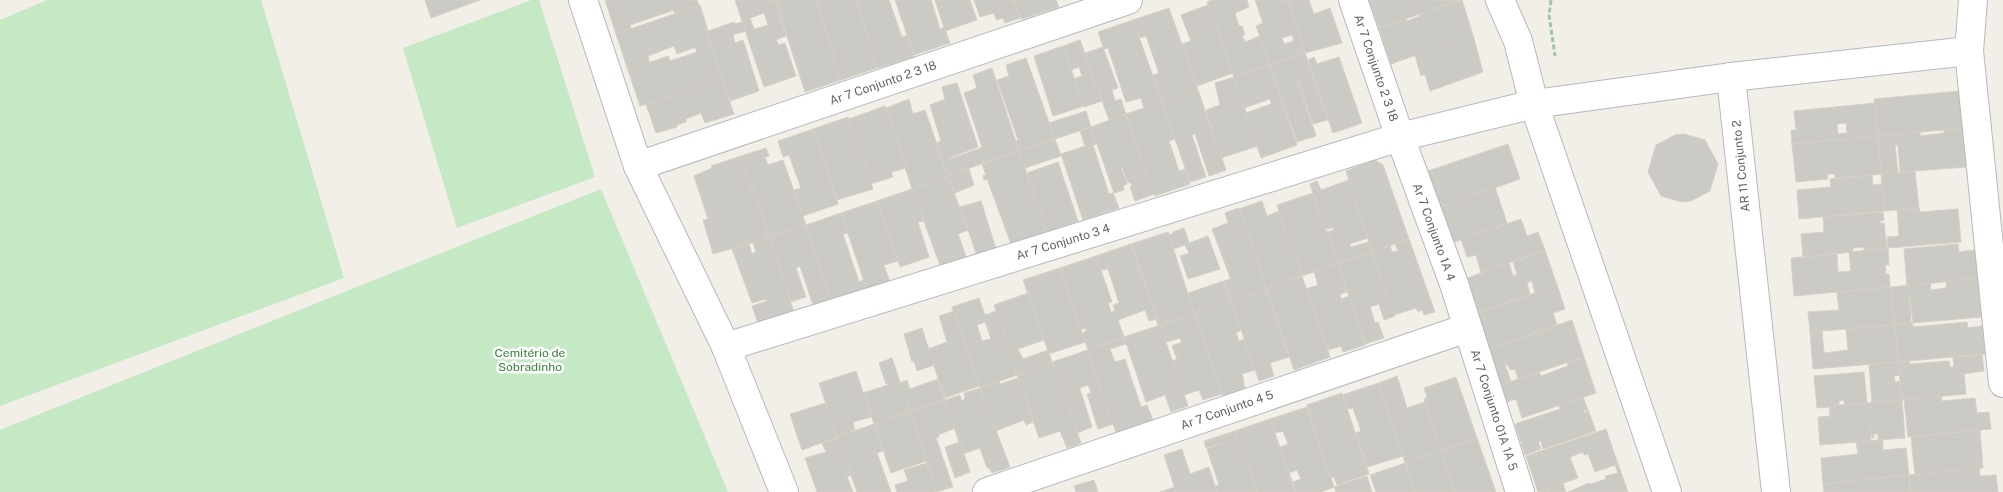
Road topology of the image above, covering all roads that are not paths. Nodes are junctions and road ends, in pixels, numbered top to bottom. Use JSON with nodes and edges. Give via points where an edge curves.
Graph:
{"nodes":[{"id":1,"x":583,"y":0,"type":"edge"},
{"id":2,"x":1128,"y":0,"type":"edge"},
{"id":3,"x":1353,"y":0,"type":"edge"},
{"id":4,"x":1500,"y":0,"type":"edge"},
{"id":5,"x":1522,"y":0,"type":"edge"},
{"id":6,"x":1972,"y":0,"type":"edge"},
{"id":7,"x":1518,"y":41,"type":"junction"},
{"id":8,"x":1969,"y":51,"type":"junction"},
{"id":9,"x":1731,"y":77,"type":"junction"},
{"id":10,"x":1534,"y":104,"type":"junction"},
{"id":11,"x":1400,"y":137,"type":"junction"},
{"id":12,"x":638,"y":166,"type":"junction"},
{"id":13,"x":1997,"y":270,"type":"edge"},
{"id":14,"x":1468,"y":328,"type":"junction"},
{"id":15,"x":726,"y":347,"type":"junction"},
{"id":16,"x":2003,"y":383,"type":"edge"},
{"id":17,"x":784,"y":492,"type":"edge"},
{"id":18,"x":987,"y":492,"type":"edge"},
{"id":19,"x":1520,"y":492,"type":"edge"},
{"id":20,"x":1667,"y":492,"type":"edge"},
{"id":21,"x":1776,"y":492,"type":"edge"}],
"edges":[{"from":1,"to":12,"type":"street"},
{"from":2,"to":12,"type":"street","name":"Ar 7 Conjunto 2 3 18"},
{"from":3,"to":11,"type":"street","name":"Ar 7 Conjunto 2 3 18"},
{"from":4,"to":7,"type":"street"},
{"from":5,"to":7,"type":"street"},
{"from":6,"to":8,"type":"street"},
{"from":7,"to":10,"type":"street"},
{"from":8,"to":9,"type":"street"},
{"from":8,"to":13,"type":"street"},
{"from":9,"to":10,"type":"street","name":"Ar 7 Conjunto 3 4"},
{"from":9,"to":21,"type":"street","name":"AR 11 Conjunto 2"},
{"from":10,"to":11,"type":"street","name":"Ar 7 Conjunto 3 4"},
{"from":10,"to":20,"type":"street"},
{"from":11,"to":14,"type":"street","name":"Ar 7 Conjunto 1A 4"},
{"from":11,"to":15,"type":"street","name":"Ar 7 Conjunto 3 4"},
{"from":12,"to":15,"type":"street"},
{"from":13,"to":16,"type":"street"},
{"from":14,"to":18,"type":"street","name":"Ar 7 Conjunto 4 5"},
{"from":14,"to":19,"type":"street","name":"Ar 7 Conjunto 01A 1A 5"},
{"from":15,"to":17,"type":"street"}]}
